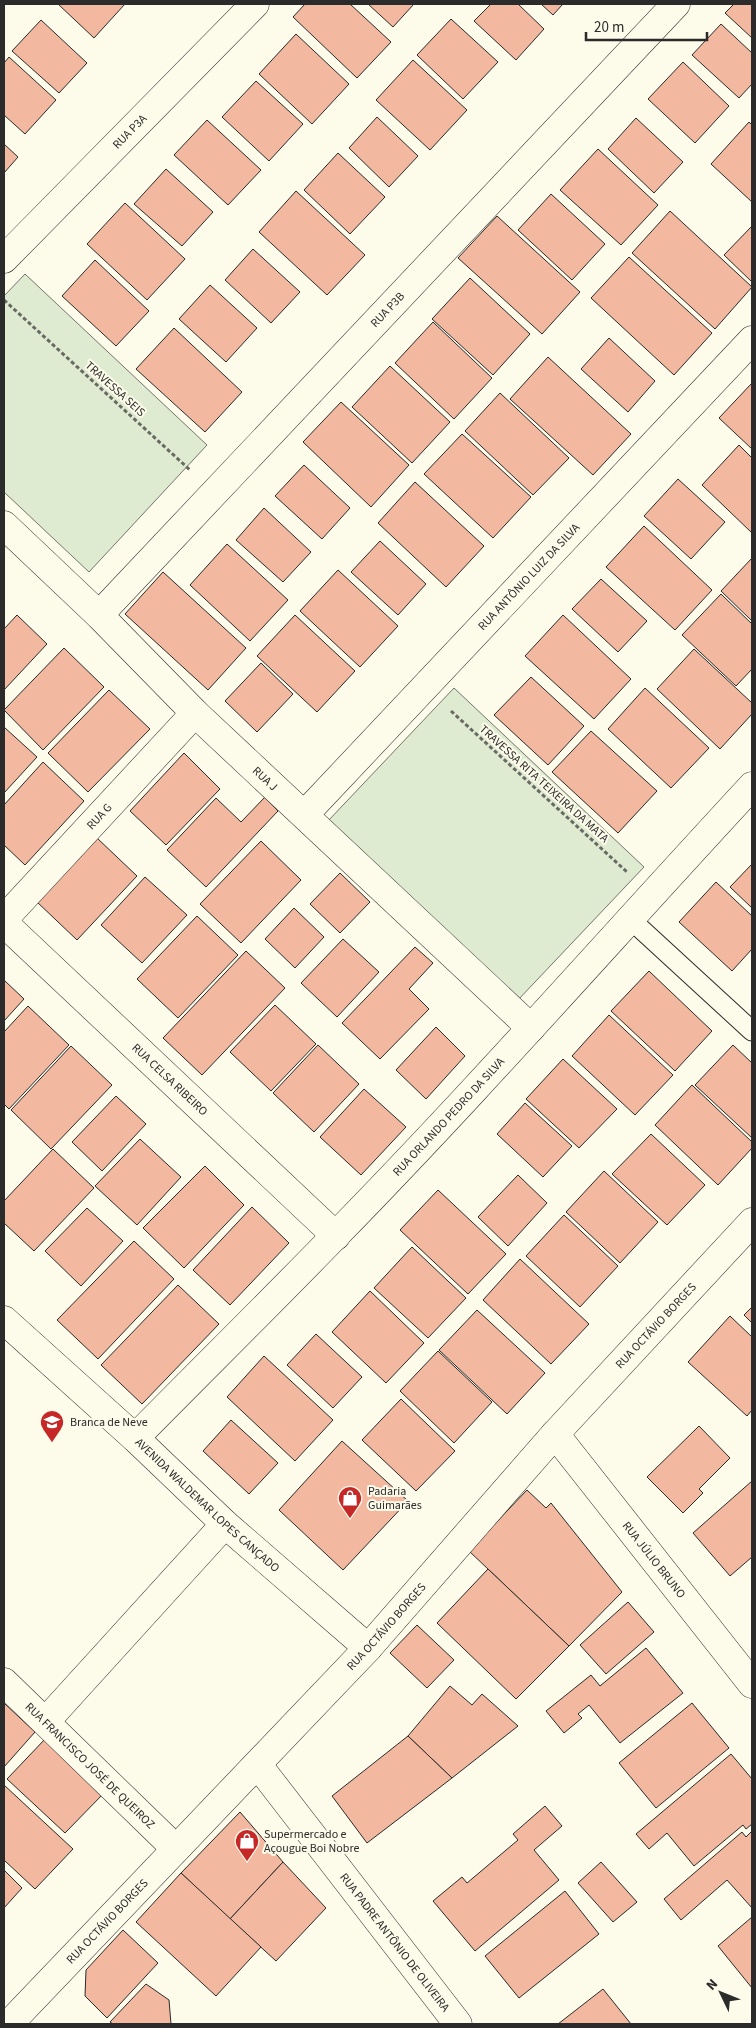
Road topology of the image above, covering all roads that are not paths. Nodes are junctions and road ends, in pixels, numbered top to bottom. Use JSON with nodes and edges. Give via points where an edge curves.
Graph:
{"nodes":[{"id":1,"x":254,"y":4,"type":"edge"},
{"id":2,"x":676,"y":4,"type":"edge"},
{"id":3,"x":4,"y":259,"type":"edge"},
{"id":4,"x":752,"y":340,"type":"edge"},
{"id":5,"x":4,"y":525,"type":"edge"},
{"id":6,"x":98,"y":615,"type":"junction"},
{"id":7,"x":195,"y":713,"type":"junction"},
{"id":8,"x":752,"y":786,"type":"edge"},
{"id":9,"x":305,"y":814,"type":"junction"},
{"id":10,"x":4,"y":918,"type":"edge"},
{"id":11,"x":630,"y":918,"type":"junction"},
{"id":12,"x":4,"y":923,"type":"edge"},
{"id":13,"x":531,"y":1028,"type":"junction"},
{"id":14,"x":752,"y":1031,"type":"edge"},
{"id":15,"x":752,"y":1222,"type":"edge"},
{"id":16,"x":336,"y":1236,"type":"junction"},
{"id":17,"x":4,"y":1320,"type":"edge"},
{"id":18,"x":555,"y":1434,"type":"junction"},
{"id":19,"x":135,"y":1438,"type":"junction"},
{"id":20,"x":225,"y":1524,"type":"junction"},
{"id":21,"x":368,"y":1648,"type":"junction"},
{"id":22,"x":4,"y":1682,"type":"edge"},
{"id":23,"x":752,"y":1684,"type":"edge"},
{"id":24,"x":46,"y":1721,"type":"junction"},
{"id":25,"x":258,"y":1765,"type":"junction"},
{"id":26,"x":176,"y":1849,"type":"junction"},
{"id":27,"x":9,"y":2024,"type":"edge"},
{"id":28,"x":458,"y":2024,"type":"edge"}],
"edges":[{"from":1,"to":3,"type":"street","name":"RUA P3A"},
{"from":2,"to":6,"type":"street","name":"RUA P3B"},
{"from":4,"to":9,"type":"street","name":"RUA ANTÔNIO LUIZ DA SILVA"},
{"from":5,"to":6,"type":"street","name":"RUA J"},
{"from":6,"to":7,"type":"street","name":"RUA J"},
{"from":7,"to":9,"type":"street","name":"RUA J"},
{"from":7,"to":10,"type":"street","name":"RUA G"},
{"from":8,"to":11,"type":"street","name":"RUA ORLANDO PEDRO DA SILVA"},
{"from":9,"to":13,"type":"street","name":"RUA J"},
{"from":11,"to":13,"type":"street","name":"RUA ORLANDO PEDRO DA SILVA"},
{"from":11,"to":14,"type":"lane"},
{"from":12,"to":16,"type":"street","name":"RUA CELSA RIBEIRO"},
{"from":13,"to":16,"type":"street","name":"RUA ORLANDO PEDRO DA SILVA"},
{"from":15,"to":18,"type":"street","name":"RUA OCTÁVIO BORGES"},
{"from":16,"to":19,"type":"street","name":"RUA ORLANDO PEDRO DA SILVA"},
{"from":17,"to":19,"type":"street","name":"AVENIDA WALDEMAR LOPES CANÇADO"},
{"from":18,"to":21,"type":"street","name":"RUA OCTÁVIO BORGES"},
{"from":18,"to":23,"type":"street","name":"RUA JÚLIO BRUNO"},
{"from":19,"to":20,"type":"street","name":"AVENIDA WALDEMAR LOPES CANÇADO"},
{"from":20,"to":21,"type":"street","name":"AVENIDA WALDEMAR LOPES CANÇADO"},
{"from":20,"to":24,"type":"street"},
{"from":21,"to":25,"type":"street","name":"RUA OCTÁVIO BORGES"},
{"from":22,"to":24,"type":"street","name":"RUA FRANCISCO JOSÉ DE QUEIROZ"},
{"from":24,"to":26,"type":"street","name":"RUA FRANCISCO JOSÉ DE QUEIROZ"},
{"from":25,"to":26,"type":"street","name":"RUA OCTÁVIO BORGES"},
{"from":25,"to":28,"type":"street","name":"RUA PADRE ANTÔNIO DE OLIVEIRA"},
{"from":26,"to":27,"type":"street","name":"RUA OCTÁVIO BORGES"}]}
